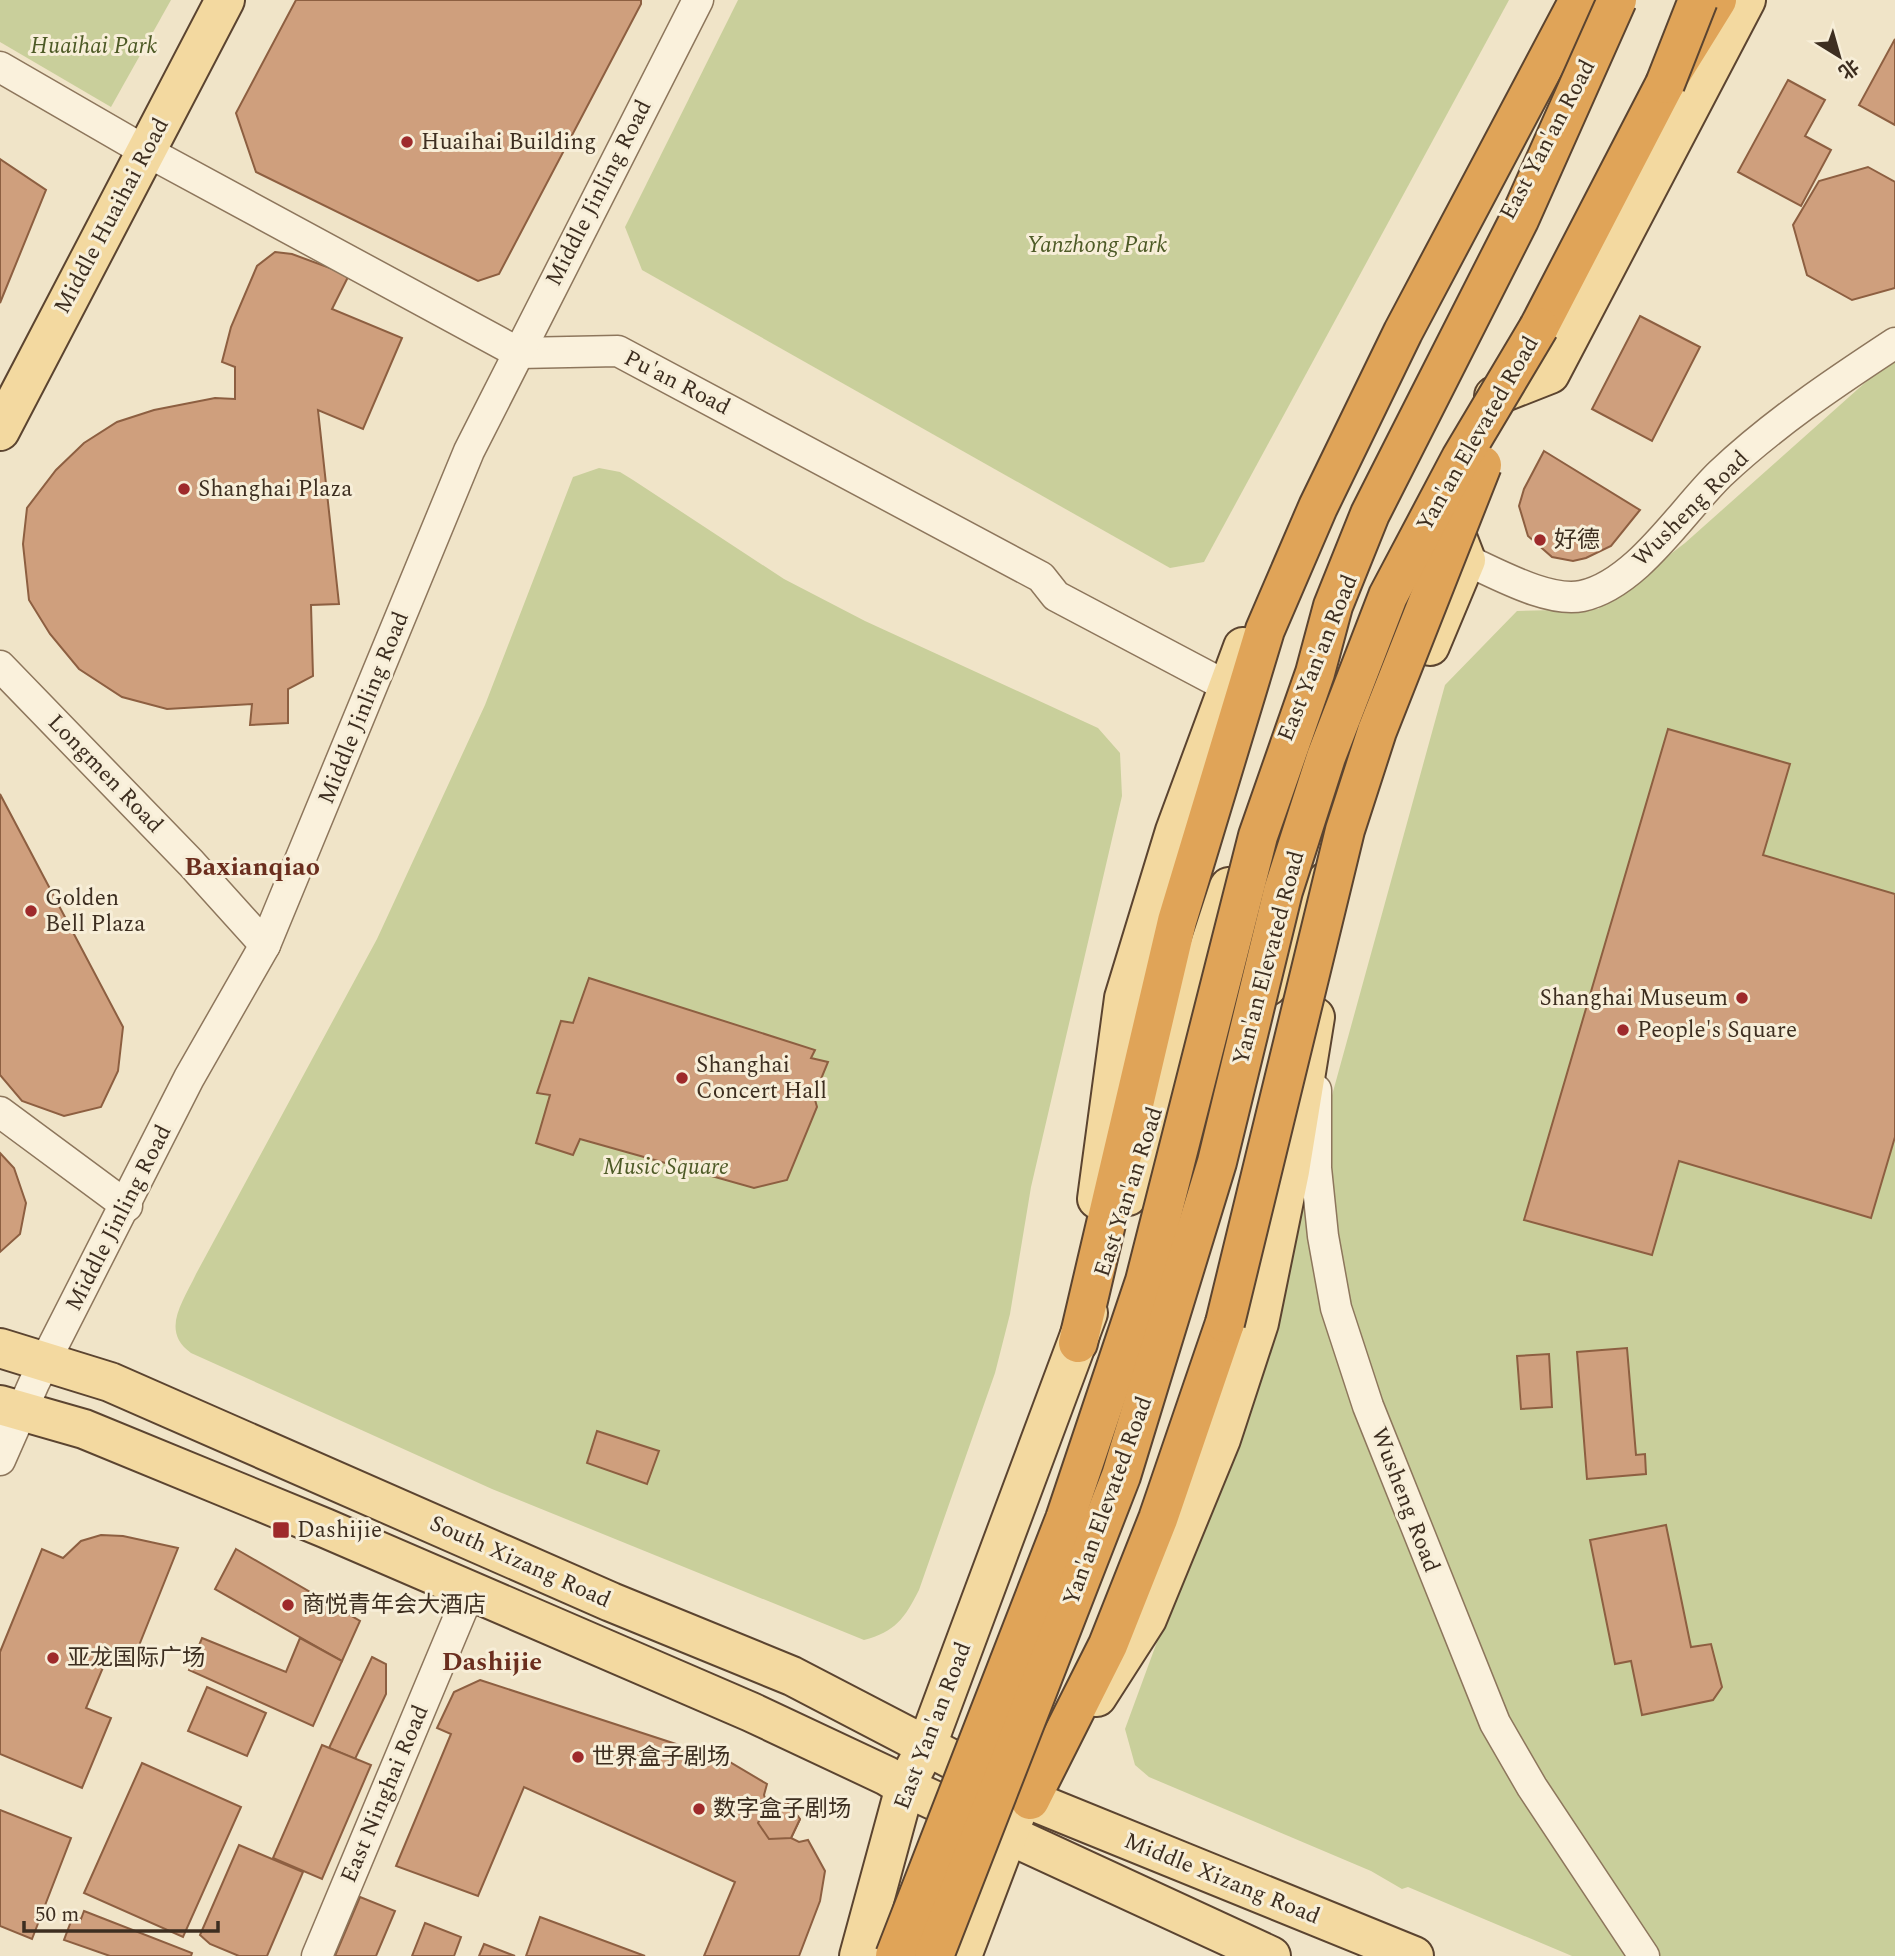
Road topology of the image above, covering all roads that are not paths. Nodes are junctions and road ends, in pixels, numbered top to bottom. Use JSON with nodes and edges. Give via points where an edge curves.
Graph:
{"nodes":[{"id":1,"x":225,"y":0,"type":"edge"},
{"id":2,"x":698,"y":0,"type":"edge"},
{"id":3,"x":1579,"y":0,"type":"edge"},
{"id":4,"x":1617,"y":0,"type":"edge"},
{"id":5,"x":1624,"y":0,"type":"edge"},
{"id":6,"x":1638,"y":0,"type":"edge"},
{"id":7,"x":1700,"y":0,"type":"edge"},
{"id":8,"x":1717,"y":0,"type":"edge"},
{"id":9,"x":1746,"y":0,"type":"edge"},
{"id":10,"x":0,"y":67,"type":"edge"},
{"id":11,"x":1665,"y":84,"type":"junction"},
{"id":12,"x":146,"y":151,"type":"junction"},
{"id":13,"x":1518,"y":220,"type":"junction"},
{"id":14,"x":1539,"y":327,"type":"junction"},
{"id":15,"x":1895,"y":343,"type":"edge"},
{"id":16,"x":519,"y":353,"type":"junction"},
{"id":17,"x":1494,"y":396,"type":"junction"},
{"id":18,"x":0,"y":431,"type":"edge"},
{"id":19,"x":1445,"y":505,"type":"junction"},
{"id":20,"x":1466,"y":560,"type":"junction"},
{"id":21,"x":1333,"y":606,"type":"junction"},
{"id":22,"x":0,"y":666,"type":"edge"},
{"id":23,"x":1228,"y":687,"type":"junction"},
{"id":24,"x":1370,"y":803,"type":"junction"},
{"id":25,"x":265,"y":945,"type":"junction"},
{"id":26,"x":1268,"y":986,"type":"junction"},
{"id":27,"x":1319,"y":996,"type":"junction"},
{"id":28,"x":0,"y":1112,"type":"edge"},
{"id":29,"x":127,"y":1206,"type":"junction"},
{"id":30,"x":1078,"y":1343,"type":"junction"},
{"id":31,"x":0,"y":1348,"type":"edge"},
{"id":32,"x":45,"y":1363,"type":"junction"},
{"id":33,"x":11,"y":1409,"type":"edge"},
{"id":34,"x":0,"y":1460,"type":"edge"},
{"id":35,"x":469,"y":1593,"type":"junction"},
{"id":36,"x":927,"y":1745,"type":"junction"},
{"id":37,"x":905,"y":1787,"type":"junction"},
{"id":38,"x":1027,"y":1797,"type":"junction"},
{"id":39,"x":1008,"y":1835,"type":"junction"},
{"id":40,"x":317,"y":1956,"type":"edge"},
{"id":41,"x":859,"y":1956,"type":"edge"},
{"id":42,"x":869,"y":1956,"type":"edge"},
{"id":43,"x":895,"y":1956,"type":"edge"},
{"id":44,"x":934,"y":1956,"type":"edge"},
{"id":45,"x":962,"y":1956,"type":"edge"},
{"id":46,"x":1271,"y":1956,"type":"edge"},
{"id":47,"x":1414,"y":1956,"type":"edge"},
{"id":48,"x":1644,"y":1956,"type":"edge"}],
"edges":[{"from":1,"to":12,"type":"main road","name":"Middle Huaihai Road"},
{"from":2,"to":16,"type":"street","name":"Middle Jinling Road"},
{"from":3,"to":23,"type":"main road","name":"East Yan'an Road","via":[[1295,514]]},
{"from":3,"to":30,"type":"highway","via":[[1402,332],[1265,630],[1177,920]]},
{"from":4,"to":13,"type":"highway","bridge":true},
{"from":5,"to":30,"type":"main road","name":"East Yan'an Road","via":[[1462,305],[1243,843]]},
{"from":6,"to":13,"type":"highway","name":"Yan'an Elevated Road","bridge":true},
{"from":7,"to":11,"type":"highway","name":"Yan'an Elevated Road","bridge":true},
{"from":7,"to":17,"type":"main road"},
{"from":8,"to":11,"type":"highway","bridge":true},
{"from":9,"to":17,"type":"main road","via":[[1550,374]]},
{"from":10,"to":12,"type":"street","name":"Pu'an Road"},
{"from":11,"to":14,"type":"highway","name":"Yan'an Elevated Road"},
{"from":12,"to":16,"type":"street","name":"Pu'an Road"},
{"from":12,"to":18,"type":"main road","name":"Middle Huaihai Road"},
{"from":13,"to":21,"type":"highway","name":"Yan'an Elevated Road","bridge":true,"via":[[1370,514]]},
{"from":14,"to":38,"type":"highway","bridge":true,"via":[[1377,731],[1345,830],[1225,1323],[1158,1519],[1108,1645]]},
{"from":14,"to":44,"type":"highway","name":"Yan'an Elevated Road","bridge":true,"via":[[1461,458],[1388,596],[1326,757],[1283,891],[1217,1162],[1121,1476]]},
{"from":15,"to":20,"type":"street","name":"Wusheng Road","via":[[1764,437],[1721,474],[1632,569],[1600,588],[1581,596],[1558,595]]},
{"from":16,"to":23,"type":"street","name":"Pu'an Road","via":[[618,351],[1041,577],[1056,596]]},
{"from":16,"to":25,"type":"street","name":"Middle Jinling Road","via":[[469,451]]},
{"from":17,"to":19,"type":"main road"},
{"from":19,"to":20,"type":"main road"},
{"from":19,"to":26,"type":"main road","via":[[1378,657],[1316,816]]},
{"from":20,"to":24,"type":"main road"},
{"from":21,"to":42,"type":"highway","bridge":true,"via":[[1292,681],[1234,834],[1141,1211],[1075,1420]]},
{"from":21,"to":43,"type":"highway","name":"Yan'an Elevated Road","bridge":true,"via":[[1315,673],[1258,836],[1184,1137],[1136,1307],[1065,1519]]},
{"from":22,"to":25,"type":"street","name":"Longmen Road"},
{"from":23,"to":30,"type":"main road","name":"East Yan'an Road","via":[[1175,831],[1124,998]]},
{"from":24,"to":26,"type":"main road"},
{"from":24,"to":27,"type":"main road"},
{"from":25,"to":29,"type":"street","name":"Middle Jinling Road","via":[[190,1077]]},
{"from":26,"to":38,"type":"main road","via":[[1221,1192],[1163,1384],[1045,1713]]},
{"from":27,"to":38,"type":"main road","via":[[1290,1171],[1258,1323],[1221,1439],[1147,1619]]},
{"from":27,"to":48,"type":"street","name":"Wusheng Road","via":[[1316,1168],[1323,1237],[1336,1308],[1368,1406],[1495,1723]]},
{"from":28,"to":29,"type":"street"},
{"from":29,"to":32,"type":"street","name":"Middle Jinling Road"},
{"from":30,"to":36,"type":"main road","name":"East Yan'an Road"},
{"from":31,"to":32,"type":"main road","name":"South Xizang Road"},
{"from":32,"to":33,"type":"street","name":"Middle Jinling Road"},
{"from":32,"to":36,"type":"main road","name":"South Xizang Road","via":[[110,1382],[611,1602],[792,1676]]},
{"from":33,"to":34,"type":"street","name":"Middle Jinling Road"},
{"from":33,"to":35,"type":"main road","name":"South Xizang Road","via":[[84,1429]]},
{"from":35,"to":37,"type":"main road","name":"South Xizang Road","via":[[751,1712]]},
{"from":35,"to":40,"type":"street","name":"East Ninghai Road"},
{"from":36,"to":37,"type":"main road","name":"East Yan'an Road"},
{"from":36,"to":38,"type":"main road","name":"South Xizang Road"},
{"from":37,"to":39,"type":"main road","name":"South Xizang Road"},
{"from":37,"to":41,"type":"main road","name":"East Yan'an Road"},
{"from":38,"to":39,"type":"main road"},
{"from":38,"to":47,"type":"main road","name":"Middle Xizang Road"},
{"from":39,"to":45,"type":"main road"},
{"from":39,"to":46,"type":"main road","name":"Middle Xizang Road"}]}
